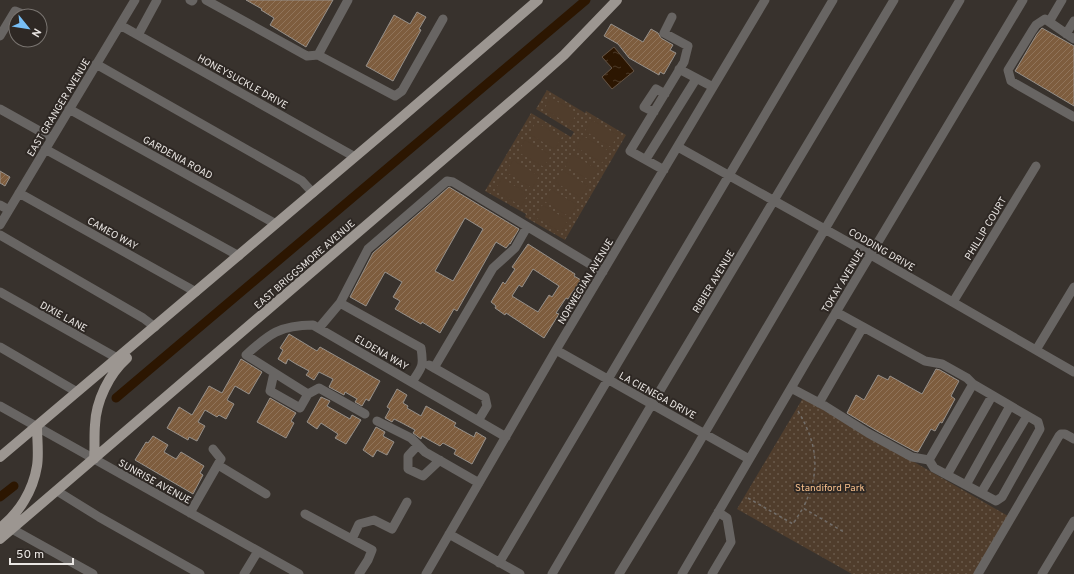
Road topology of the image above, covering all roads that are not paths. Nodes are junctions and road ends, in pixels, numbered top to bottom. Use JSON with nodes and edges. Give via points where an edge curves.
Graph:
{"nodes":[{"id":1,"x":135,"y":0,"type":"edge"},
{"id":2,"x":157,"y":0,"type":"edge"},
{"id":3,"x":190,"y":0,"type":"edge"},
{"id":4,"x":193,"y":0,"type":"edge"},
{"id":5,"x":348,"y":0,"type":"edge"},
{"id":6,"x":538,"y":0,"type":"edge"},
{"id":7,"x":618,"y":0,"type":"edge"},
{"id":8,"x":765,"y":0,"type":"edge"},
{"id":9,"x":833,"y":0,"type":"edge"},
{"id":10,"x":894,"y":0,"type":"edge"},
{"id":11,"x":960,"y":0,"type":"edge"},
{"id":12,"x":1023,"y":0,"type":"edge"},
{"id":13,"x":1062,"y":0,"type":"edge"},
{"id":14,"x":208,"y":1,"type":"edge"},
{"id":15,"x":672,"y":17,"type":"dead end"},
{"id":16,"x":443,"y":19,"type":"dead end"},
{"id":17,"x":1074,"y":21,"type":"edge"},
{"id":18,"x":8,"y":22,"type":"edge"},
{"id":19,"x":1049,"y":22,"type":"junction"},
{"id":20,"x":120,"y":25,"type":"junction"},
{"id":21,"x":138,"y":35,"type":"junction"},
{"id":22,"x":0,"y":36,"type":"edge"},
{"id":23,"x":1070,"y":36,"type":"edge"},
{"id":24,"x":318,"y":55,"type":"junction"},
{"id":25,"x":96,"y":64,"type":"junction"},
{"id":26,"x":679,"y":69,"type":"junction"},
{"id":27,"x":696,"y":78,"type":"junction"},
{"id":28,"x":713,"y":87,"type":"junction"},
{"id":29,"x":0,"y":109,"type":"edge"},
{"id":30,"x":69,"y":109,"type":"junction"},
{"id":31,"x":1074,"y":118,"type":"edge"},
{"id":32,"x":52,"y":138,"type":"junction"},
{"id":33,"x":678,"y":147,"type":"junction"},
{"id":34,"x":45,"y":150,"type":"junction"},
{"id":35,"x":355,"y":157,"type":"junction"},
{"id":36,"x":646,"y":159,"type":"junction"},
{"id":37,"x":1036,"y":166,"type":"dead end"},
{"id":38,"x":664,"y":170,"type":"junction"},
{"id":39,"x":728,"y":175,"type":"junction"},
{"id":40,"x":19,"y":193,"type":"junction"},
{"id":41,"x":313,"y":193,"type":"junction"},
{"id":42,"x":774,"y":201,"type":"junction"},
{"id":43,"x":0,"y":205,"type":"edge"},
{"id":44,"x":9,"y":210,"type":"junction"},
{"id":45,"x":276,"y":224,"type":"junction"},
{"id":46,"x":0,"y":225,"type":"edge"},
{"id":47,"x":527,"y":227,"type":"junction"},
{"id":48,"x":824,"y":229,"type":"junction"},
{"id":49,"x":0,"y":235,"type":"edge"},
{"id":50,"x":871,"y":255,"type":"junction"},
{"id":51,"x":239,"y":256,"type":"junction"},
{"id":52,"x":603,"y":272,"type":"junction"},
{"id":53,"x":1074,"y":286,"type":"edge"},
{"id":54,"x":0,"y":292,"type":"edge"},
{"id":55,"x":196,"y":292,"type":"junction"},
{"id":56,"x":953,"y":302,"type":"junction"},
{"id":57,"x":340,"y":303,"type":"junction"},
{"id":58,"x":836,"y":312,"type":"junction"},
{"id":59,"x":155,"y":327,"type":"junction"},
{"id":60,"x":318,"y":328,"type":"junction"},
{"id":61,"x":863,"y":328,"type":"junction"},
{"id":62,"x":0,"y":348,"type":"edge"},
{"id":63,"x":556,"y":350,"type":"junction"},
{"id":64,"x":1036,"y":350,"type":"junction"},
{"id":65,"x":117,"y":358,"type":"junction"},
{"id":66,"x":423,"y":362,"type":"junction"},
{"id":67,"x":434,"y":368,"type":"junction"},
{"id":68,"x":1074,"y":372,"type":"edge"},
{"id":69,"x":274,"y":373,"type":"junction"},
{"id":70,"x":608,"y":380,"type":"junction"},
{"id":71,"x":412,"y":382,"type":"junction"},
{"id":72,"x":973,"y":384,"type":"junction"},
{"id":73,"x":791,"y":388,"type":"junction"},
{"id":74,"x":77,"y":392,"type":"junction"},
{"id":75,"x":308,"y":394,"type":"junction"},
{"id":76,"x":992,"y":396,"type":"junction"},
{"id":77,"x":819,"y":403,"type":"junction"},
{"id":78,"x":652,"y":404,"type":"junction"},
{"id":79,"x":0,"y":406,"type":"edge"},
{"id":80,"x":1010,"y":406,"type":"junction"},
{"id":81,"x":365,"y":414,"type":"dead end"},
{"id":82,"x":1027,"y":416,"type":"junction"},
{"id":83,"x":478,"y":420,"type":"junction"},
{"id":84,"x":377,"y":421,"type":"dead end"},
{"id":85,"x":37,"y":426,"type":"junction"},
{"id":86,"x":704,"y":434,"type":"junction"},
{"id":87,"x":506,"y":437,"type":"junction"},
{"id":88,"x":1074,"y":439,"type":"edge"},
{"id":89,"x":422,"y":448,"type":"junction"},
{"id":90,"x":213,"y":449,"type":"dead end"},
{"id":91,"x":0,"y":458,"type":"edge"},
{"id":92,"x":94,"y":459,"type":"junction"},
{"id":93,"x":749,"y":459,"type":"junction"},
{"id":94,"x":440,"y":460,"type":"junction"},
{"id":95,"x":929,"y":460,"type":"junction"},
{"id":96,"x":218,"y":465,"type":"junction"},
{"id":97,"x":947,"y":474,"type":"junction"},
{"id":98,"x":479,"y":483,"type":"junction"},
{"id":99,"x":966,"y":485,"type":"junction"},
{"id":100,"x":57,"y":491,"type":"junction"},
{"id":101,"x":266,"y":494,"type":"dead end"},
{"id":102,"x":981,"y":494,"type":"junction"},
{"id":103,"x":407,"y":502,"type":"dead end"},
{"id":104,"x":718,"y":512,"type":"junction"},
{"id":105,"x":190,"y":513,"type":"junction"},
{"id":106,"x":305,"y":514,"type":"dead end"},
{"id":107,"x":1074,"y":521,"type":"edge"},
{"id":108,"x":0,"y":528,"type":"edge"},
{"id":109,"x":12,"y":529,"type":"junction"},
{"id":110,"x":449,"y":534,"type":"junction"},
{"id":111,"x":0,"y":539,"type":"edge"},
{"id":112,"x":352,"y":539,"type":"junction"},
{"id":113,"x":258,"y":551,"type":"junction"},
{"id":114,"x":499,"y":562,"type":"junction"},
{"id":115,"x":93,"y":574,"type":"edge"},
{"id":116,"x":200,"y":574,"type":"edge"},
{"id":117,"x":244,"y":574,"type":"edge"},
{"id":118,"x":299,"y":574,"type":"edge"},
{"id":119,"x":359,"y":574,"type":"edge"},
{"id":120,"x":426,"y":574,"type":"edge"},
{"id":121,"x":520,"y":574,"type":"edge"},
{"id":122,"x":552,"y":574,"type":"edge"},
{"id":123,"x":619,"y":574,"type":"edge"},
{"id":124,"x":682,"y":574,"type":"edge"},
{"id":125,"x":712,"y":574,"type":"edge"},
{"id":126,"x":978,"y":574,"type":"edge"},
{"id":127,"x":1042,"y":574,"type":"edge"}],
"edges":[{"from":1,"to":20,"type":"street","name":"EAST GRANGER AVENUE"},
{"from":2,"to":21,"type":"street"},
{"from":3,"to":4,"type":"street"},
{"from":5,"to":24,"type":"street"},
{"from":6,"to":35,"type":"main road"},
{"from":7,"to":92,"type":"main road","name":"EAST BRIGGSMORE AVENUE","via":[[537,79]]},
{"from":8,"to":28,"type":"street","name":"NORWEGIAN AVENUE"},
{"from":9,"to":39,"type":"street"},
{"from":10,"to":42,"type":"street","name":"RIBIER AVENUE"},
{"from":11,"to":48,"type":"street"},
{"from":12,"to":50,"type":"street","name":"TOKAY AVENUE"},
{"from":13,"to":19,"type":"street"},
{"from":14,"to":24,"type":"street","via":[[307,56]]},
{"from":15,"to":26,"type":"street","via":[[664,33],[688,46],[684,62]]},
{"from":16,"to":24,"type":"street","via":[[402,91],[395,96]]},
{"from":17,"to":23,"type":"street"},
{"from":18,"to":22,"type":"street"},
{"from":19,"to":23,"type":"street"},
{"from":19,"to":31,"type":"street","via":[[1045,19],[1036,25],[1008,70],[1009,75],[1011,81]]},
{"from":20,"to":21,"type":"street","name":"HONEYSUCKLE DRIVE"},
{"from":20,"to":25,"type":"street","name":"EAST GRANGER AVENUE"},
{"from":21,"to":35,"type":"street","name":"HONEYSUCKLE DRIVE"},
{"from":25,"to":30,"type":"street","name":"EAST GRANGER AVENUE"},
{"from":25,"to":41,"type":"street","via":[[302,181]]},
{"from":26,"to":27,"type":"street"},
{"from":26,"to":36,"type":"street","via":[[665,94],[656,89],[644,108],[654,112],[630,151]]},
{"from":27,"to":28,"type":"street"},
{"from":27,"to":36,"type":"street"},
{"from":28,"to":33,"type":"street","name":"NORWEGIAN AVENUE"},
{"from":29,"to":32,"type":"street"},
{"from":30,"to":32,"type":"street","name":"EAST GRANGER AVENUE"},
{"from":30,"to":45,"type":"street","name":"GARDENIA ROAD"},
{"from":32,"to":34,"type":"street","name":"EAST GRANGER AVENUE"},
{"from":33,"to":38,"type":"street","name":"NORWEGIAN AVENUE"},
{"from":33,"to":39,"type":"street","name":"CODDING DRIVE"},
{"from":34,"to":40,"type":"street","name":"EAST GRANGER AVENUE"},
{"from":34,"to":51,"type":"street"},
{"from":35,"to":41,"type":"main road"},
{"from":36,"to":38,"type":"street"},
{"from":37,"to":56,"type":"street","name":"PHILLIP COURT"},
{"from":38,"to":52,"type":"street","name":"NORWEGIAN AVENUE"},
{"from":39,"to":42,"type":"street","name":"CODDING DRIVE"},
{"from":39,"to":70,"type":"street"},
{"from":40,"to":44,"type":"street","name":"EAST GRANGER AVENUE"},
{"from":40,"to":55,"type":"street","name":"CAMEO WAY"},
{"from":41,"to":45,"type":"main road"},
{"from":42,"to":48,"type":"street","name":"CODDING DRIVE"},
{"from":42,"to":78,"type":"street","name":"RIBIER AVENUE"},
{"from":43,"to":44,"type":"street"},
{"from":44,"to":46,"type":"street","name":"EAST GRANGER AVENUE"},
{"from":45,"to":51,"type":"main road"},
{"from":47,"to":52,"type":"street"},
{"from":47,"to":57,"type":"street","via":[[453,182],[447,181],[368,248]]},
{"from":47,"to":67,"type":"street","via":[[515,248],[492,268]]},
{"from":48,"to":50,"type":"street","name":"CODDING DRIVE"},
{"from":48,"to":86,"type":"street"},
{"from":49,"to":59,"type":"street"},
{"from":50,"to":56,"type":"street","name":"CODDING DRIVE"},
{"from":50,"to":58,"type":"street","name":"TOKAY AVENUE"},
{"from":51,"to":55,"type":"main road"},
{"from":52,"to":63,"type":"street","name":"NORWEGIAN AVENUE"},
{"from":53,"to":64,"type":"street"},
{"from":54,"to":65,"type":"street","name":"DIXIE LANE"},
{"from":55,"to":59,"type":"main road"},
{"from":56,"to":64,"type":"street","name":"CODDING DRIVE"},
{"from":57,"to":60,"type":"street"},
{"from":57,"to":66,"type":"street","via":[[421,348]]},
{"from":58,"to":61,"type":"street"},
{"from":58,"to":73,"type":"street","name":"TOKAY AVENUE"},
{"from":59,"to":65,"type":"main road"},
{"from":59,"to":92,"type":"main road","via":[[144,343],[119,365],[101,397],[94,424]]},
{"from":60,"to":69,"type":"street","name":"ELDENA WAY","via":[[313,325],[283,328],[271,334],[246,355]]},
{"from":60,"to":71,"type":"street","name":"ELDENA WAY"},
{"from":61,"to":72,"type":"street","via":[[925,362],[942,364]]},
{"from":61,"to":77,"type":"street"},
{"from":62,"to":74,"type":"street"},
{"from":63,"to":70,"type":"street","name":"LA CIENEGA DRIVE"},
{"from":63,"to":87,"type":"street","name":"NORWEGIAN AVENUE"},
{"from":64,"to":68,"type":"street","name":"CODDING DRIVE"},
{"from":65,"to":74,"type":"main road"},
{"from":66,"to":67,"type":"street"},
{"from":66,"to":71,"type":"street"},
{"from":67,"to":83,"type":"street","via":[[485,397],[487,406]]},
{"from":69,"to":75,"type":"street"},
{"from":69,"to":75,"type":"street","via":[[270,391],[300,408]]},
{"from":70,"to":78,"type":"street","name":"LA CIENEGA DRIVE"},
{"from":70,"to":114,"type":"street"},
{"from":71,"to":83,"type":"street","name":"ELDENA WAY"},
{"from":72,"to":76,"type":"street"},
{"from":72,"to":95,"type":"street"},
{"from":73,"to":77,"type":"street"},
{"from":73,"to":93,"type":"street","name":"TOKAY AVENUE"},
{"from":74,"to":85,"type":"main road"},
{"from":75,"to":81,"type":"street","via":[[319,388]]},
{"from":76,"to":80,"type":"street"},
{"from":76,"to":97,"type":"street"},
{"from":77,"to":95,"type":"street","via":[[912,456]]},
{"from":78,"to":86,"type":"street","name":"LA CIENEGA DRIVE"},
{"from":78,"to":122,"type":"street","name":"RIBIER AVENUE"},
{"from":79,"to":85,"type":"street","name":"SUNRISE AVENUE"},
{"from":80,"to":82,"type":"street"},
{"from":80,"to":99,"type":"street"},
{"from":82,"to":102,"type":"street"},
{"from":82,"to":102,"type":"street","via":[[1038,422],[1040,429],[1002,497],[996,501]]},
{"from":83,"to":87,"type":"street","name":"ELDENA WAY"},
{"from":84,"to":89,"type":"street","via":[[411,438]]},
{"from":85,"to":91,"type":"main road"},
{"from":85,"to":92,"type":"street","name":"SUNRISE AVENUE"},
{"from":85,"to":108,"type":"main road","via":[[38,466],[34,481],[24,503],[10,521]]},
{"from":86,"to":93,"type":"street","name":"LA CIENEGA DRIVE"},
{"from":86,"to":123,"type":"street"},
{"from":87,"to":98,"type":"street","name":"NORWEGIAN AVENUE"},
{"from":88,"to":126,"type":"street","via":[[1065,434],[1059,436]]},
{"from":89,"to":94,"type":"street"},
{"from":89,"to":94,"type":"street","via":[[408,456],[408,469],[423,476]]},
{"from":90,"to":96,"type":"street","via":[[221,459]]},
{"from":92,"to":100,"type":"main road","name":"EAST BRIGGSMORE AVENUE"},
{"from":92,"to":105,"type":"street","name":"SUNRISE AVENUE"},
{"from":93,"to":104,"type":"street","name":"TOKAY AVENUE"},
{"from":94,"to":98,"type":"street"},
{"from":95,"to":97,"type":"street","via":[[934,468]]},
{"from":96,"to":101,"type":"street"},
{"from":96,"to":105,"type":"street"},
{"from":97,"to":99,"type":"street"},
{"from":98,"to":110,"type":"street","name":"NORWEGIAN AVENUE"},
{"from":99,"to":102,"type":"street"},
{"from":100,"to":109,"type":"main road","name":"EAST BRIGGSMORE AVENUE"},
{"from":100,"to":116,"type":"street"},
{"from":103,"to":112,"type":"street","via":[[392,530],[374,520],[359,524]]},
{"from":104,"to":124,"type":"street","name":"TOKAY AVENUE"},
{"from":104,"to":125,"type":"street","via":[[727,518],[731,542]]},
{"from":105,"to":113,"type":"street","name":"SUNRISE AVENUE"},
{"from":106,"to":112,"type":"street"},
{"from":107,"to":127,"type":"street"},
{"from":109,"to":111,"type":"main road","name":"EAST BRIGGSMORE AVENUE"},
{"from":109,"to":115,"type":"street"},
{"from":110,"to":114,"type":"street"},
{"from":110,"to":120,"type":"street","name":"NORWEGIAN AVENUE"},
{"from":112,"to":119,"type":"street","via":[[372,550]]},
{"from":113,"to":117,"type":"street"},
{"from":113,"to":118,"type":"street","name":"SUNRISE AVENUE"},
{"from":114,"to":121,"type":"street"}]}
